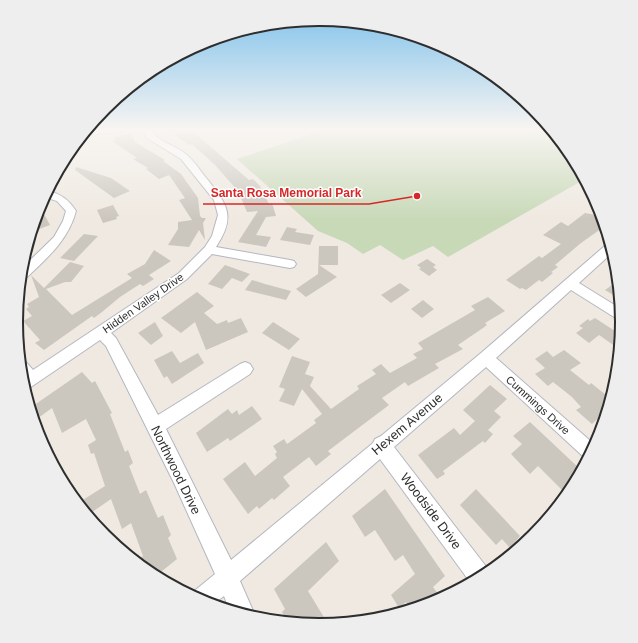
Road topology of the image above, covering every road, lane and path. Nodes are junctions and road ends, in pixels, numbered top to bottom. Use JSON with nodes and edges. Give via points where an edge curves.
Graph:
{"nodes":[{"id":1,"x":186,"y":159,"type":"edge"},
{"id":2,"x":52,"y":195,"type":"edge"},
{"id":3,"x":209,"y":250,"type":"junction"},
{"id":4,"x":606,"y":252,"type":"edge"},
{"id":5,"x":290,"y":264,"type":"dead end"},
{"id":6,"x":28,"y":269,"type":"edge"},
{"id":7,"x":571,"y":284,"type":"junction"},
{"id":8,"x":615,"y":313,"type":"edge"},
{"id":9,"x":101,"y":332,"type":"junction"},
{"id":10,"x":486,"y":358,"type":"junction"},
{"id":11,"x":245,"y":369,"type":"dead end"},
{"id":12,"x":29,"y":380,"type":"edge"},
{"id":13,"x":155,"y":426,"type":"junction"},
{"id":14,"x":381,"y":445,"type":"junction"},
{"id":15,"x":586,"y":448,"type":"edge"},
{"id":16,"x":476,"y":572,"type":"edge"},
{"id":17,"x":228,"y":576,"type":"junction"},
{"id":18,"x":206,"y":595,"type":"edge"},
{"id":19,"x":239,"y":606,"type":"edge"}],
"edges":[{"from":1,"to":3,"type":"street","name":"Hidden Valley Drive","via":[[219,200],[223,215],[218,236]]},
{"from":2,"to":6,"type":"street","via":[[65,201],[71,211],[68,224],[59,239]]},
{"from":3,"to":5,"type":"street"},
{"from":3,"to":9,"type":"street","name":"Hidden Valley Drive","via":[[183,276]]},
{"from":4,"to":7,"type":"street","name":"Hexem Avenue"},
{"from":7,"to":8,"type":"street"},
{"from":7,"to":10,"type":"street","name":"Hexem Avenue"},
{"from":9,"to":12,"type":"street","name":"Hidden Valley Drive"},
{"from":9,"to":13,"type":"street","name":"Northwood Drive","via":[[111,342]]},
{"from":10,"to":14,"type":"street","name":"Hexem Avenue"},
{"from":10,"to":15,"type":"street","name":"Cummings Drive"},
{"from":11,"to":13,"type":"street"},
{"from":13,"to":17,"type":"street","name":"Northwood Drive"},
{"from":14,"to":16,"type":"street","name":"Woodside Drive"},
{"from":14,"to":17,"type":"street","name":"Hexem Avenue"},
{"from":17,"to":18,"type":"street","name":"Hexem Avenue"},
{"from":17,"to":19,"type":"street","name":"Northwood Drive"}]}
